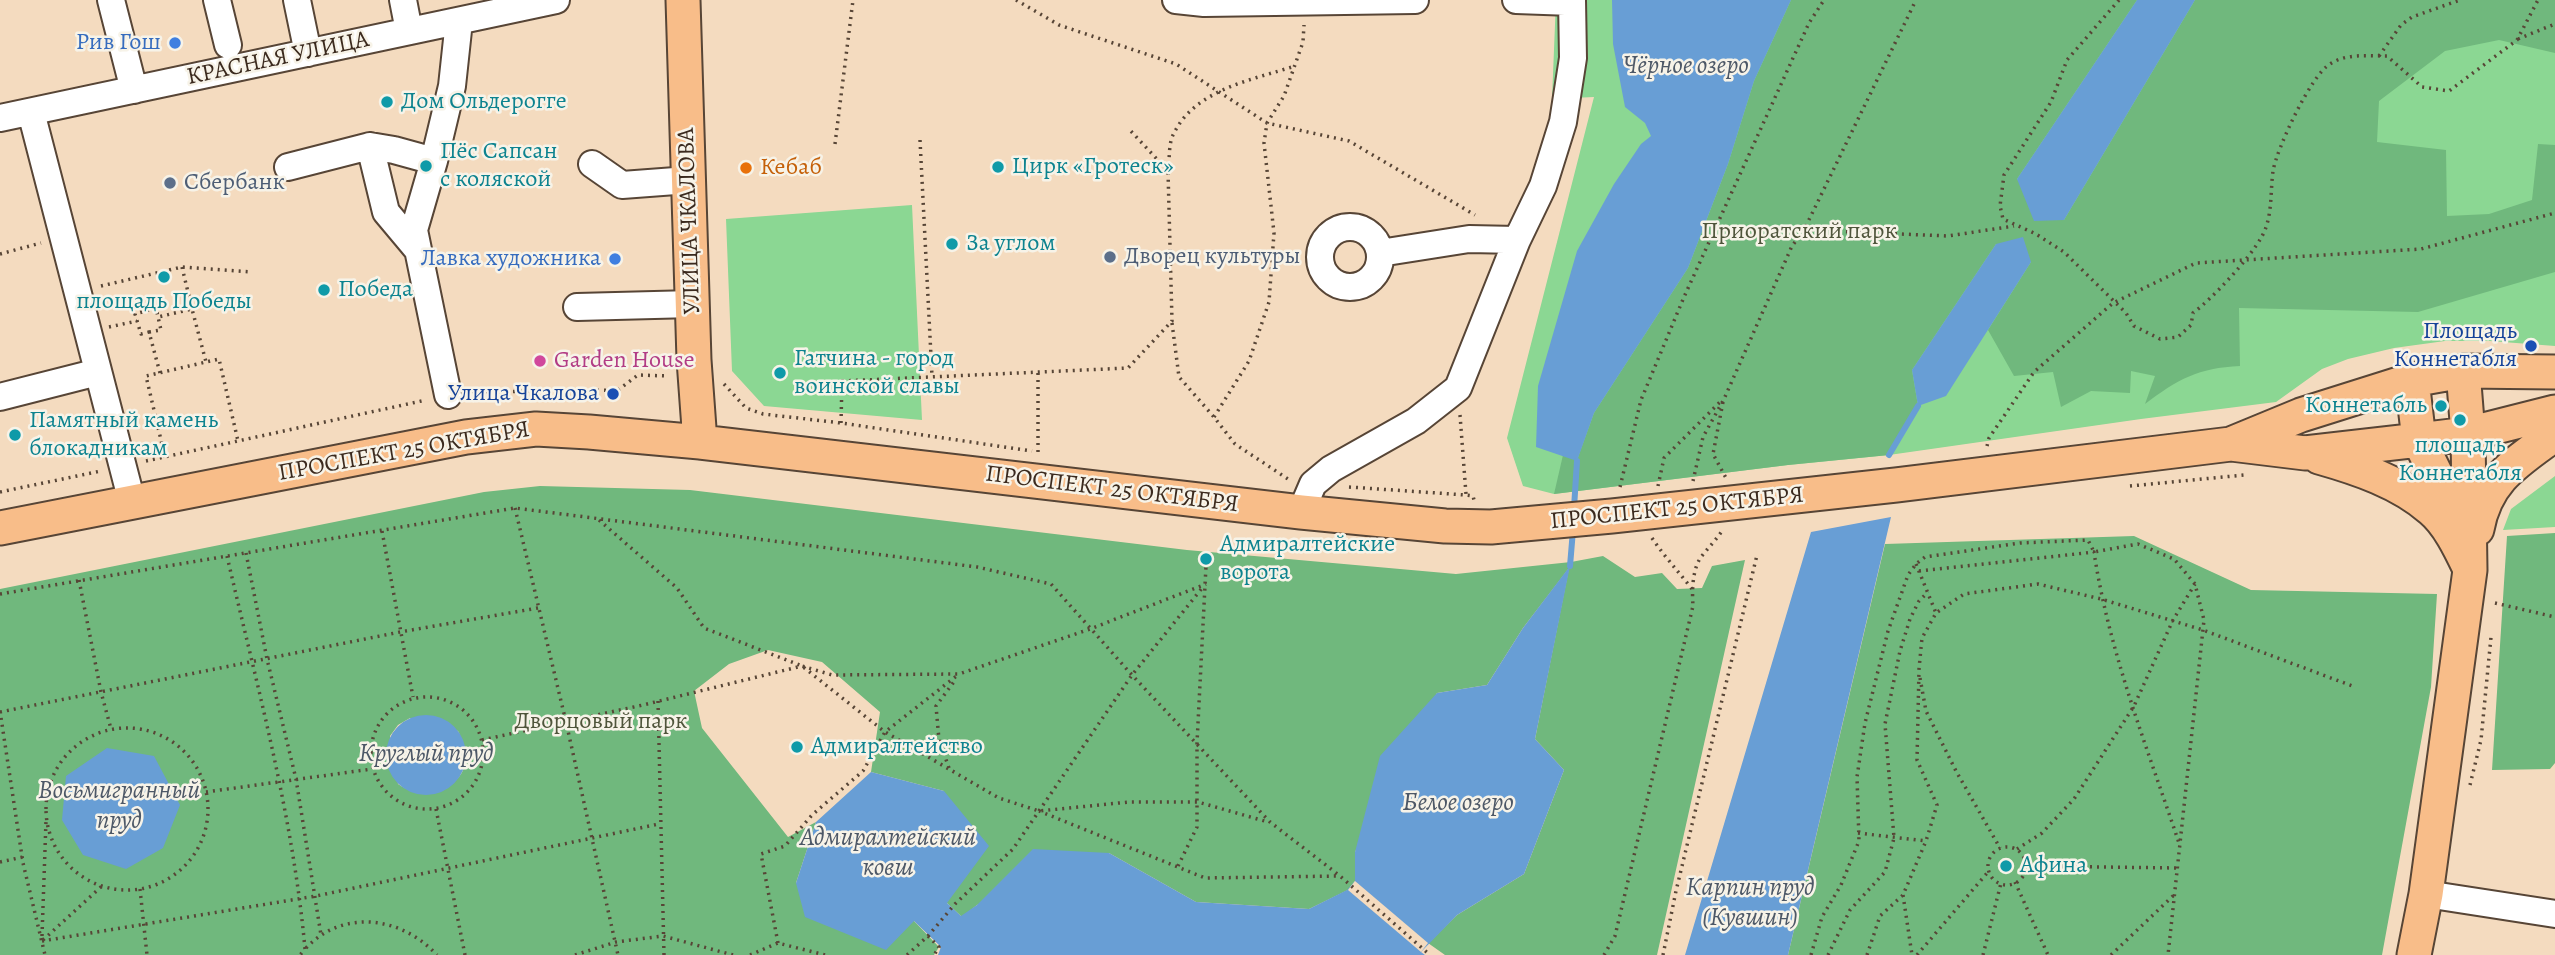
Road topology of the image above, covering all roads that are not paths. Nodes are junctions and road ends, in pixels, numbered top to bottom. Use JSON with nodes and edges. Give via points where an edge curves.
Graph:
{"nodes":[{"id":1,"x":111,"y":0,"type":"edge"},
{"id":2,"x":217,"y":0,"type":"edge"},
{"id":3,"x":297,"y":0,"type":"edge"},
{"id":4,"x":402,"y":0,"type":"edge"},
{"id":5,"x":556,"y":0,"type":"edge"},
{"id":6,"x":683,"y":0,"type":"edge"},
{"id":7,"x":1176,"y":0,"type":"edge"},
{"id":8,"x":1415,"y":0,"type":"edge"},
{"id":9,"x":1516,"y":0,"type":"edge"},
{"id":10,"x":1324,"y":1,"type":"edge"},
{"id":11,"x":1572,"y":1,"type":"edge"},
{"id":12,"x":459,"y":21,"type":"junction"},
{"id":13,"x":409,"y":31,"type":"junction"},
{"id":14,"x":228,"y":45,"type":"dead end"},
{"id":15,"x":309,"y":53,"type":"junction"},
{"id":16,"x":134,"y":90,"type":"junction"},
{"id":17,"x":31,"y":112,"type":"junction"},
{"id":18,"x":0,"y":118,"type":"edge"},
{"id":19,"x":370,"y":146,"type":"junction"},
{"id":20,"x":434,"y":161,"type":"junction"},
{"id":21,"x":592,"y":164,"type":"dead end"},
{"id":22,"x":288,"y":167,"type":"dead end"},
{"id":23,"x":689,"y":180,"type":"junction"},
{"id":24,"x":1517,"y":240,"type":"junction"},
{"id":25,"x":417,"y":249,"type":"junction"},
{"id":26,"x":1380,"y":253,"type":"dead end"},
{"id":27,"x":692,"y":304,"type":"junction"},
{"id":28,"x":578,"y":307,"type":"dead end"},
{"id":29,"x":2463,"y":371,"type":"junction"},
{"id":30,"x":98,"y":372,"type":"junction"},
{"id":31,"x":2555,"y":372,"type":"edge"},
{"id":32,"x":2412,"y":380,"type":"junction"},
{"id":33,"x":448,"y":395,"type":"road end"},
{"id":34,"x":0,"y":397,"type":"edge"},
{"id":35,"x":2555,"y":412,"type":"edge"},
{"id":36,"x":2468,"y":434,"type":"junction"},
{"id":37,"x":2555,"y":434,"type":"edge"},
{"id":38,"x":2419,"y":440,"type":"junction"},
{"id":39,"x":700,"y":442,"type":"junction"},
{"id":40,"x":2231,"y":444,"type":"junction"},
{"id":41,"x":2305,"y":453,"type":"junction"},
{"id":42,"x":1307,"y":498,"type":"junction"},
{"id":43,"x":132,"y":502,"type":"junction"},
{"id":44,"x":0,"y":528,"type":"edge"},
{"id":45,"x":2470,"y":570,"type":"junction"},
{"id":46,"x":2426,"y":894,"type":"junction"},
{"id":47,"x":2555,"y":914,"type":"edge"},
{"id":48,"x":2414,"y":955,"type":"edge"}],
"edges":[{"from":1,"to":16,"type":"street"},
{"from":2,"to":14,"type":"street"},
{"from":3,"to":15,"type":"street"},
{"from":4,"to":13,"type":"street"},
{"from":5,"to":12,"type":"street","name":"КРАСНАЯ УЛИЦА"},
{"from":6,"to":23,"type":"main road","name":"УЛИЦА ЧКАЛОВА"},
{"from":7,"to":10,"type":"street"},
{"from":8,"to":10,"type":"street"},
{"from":9,"to":11,"type":"street"},
{"from":11,"to":24,"type":"street","via":[[1573,58],[1563,122],[1543,186]]},
{"from":12,"to":13,"type":"street","name":"КРАСНАЯ УЛИЦА"},
{"from":12,"to":20,"type":"street","via":[[453,86]]},
{"from":13,"to":15,"type":"street","name":"КРАСНАЯ УЛИЦА"},
{"from":15,"to":16,"type":"street","name":"КРАСНАЯ УЛИЦА"},
{"from":16,"to":17,"type":"street","name":"КРАСНАЯ УЛИЦА"},
{"from":17,"to":18,"type":"street","name":"КРАСНАЯ УЛИЦА"},
{"from":17,"to":30,"type":"street"},
{"from":19,"to":20,"type":"street"},
{"from":19,"to":22,"type":"street"},
{"from":19,"to":25,"type":"street","via":[[386,212]]},
{"from":20,"to":25,"type":"street","via":[[414,230]]},
{"from":21,"to":23,"type":"street","via":[[622,185]]},
{"from":23,"to":27,"type":"main road","name":"УЛИЦА ЧКАЛОВА"},
{"from":24,"to":26,"type":"street","via":[[1469,239]]},
{"from":24,"to":42,"type":"street","via":[[1458,388],[1416,421],[1331,469]]},
{"from":25,"to":33,"type":"street"},
{"from":27,"to":28,"type":"street"},
{"from":27,"to":39,"type":"main road","name":"УЛИЦА ЧКАЛОВА"},
{"from":29,"to":31,"type":"main road"},
{"from":29,"to":32,"type":"main road"},
{"from":29,"to":36,"type":"main road"},
{"from":30,"to":34,"type":"street"},
{"from":30,"to":43,"type":"street"},
{"from":32,"to":38,"type":"main road"},
{"from":32,"to":40,"type":"main road","via":[[2301,415]]},
{"from":35,"to":36,"type":"main road"},
{"from":36,"to":38,"type":"main road"},
{"from":36,"to":45,"type":"main road"},
{"from":37,"to":45,"type":"main road","via":[[2492,486],[2480,514]]},
{"from":38,"to":41,"type":"main road"},
{"from":38,"to":45,"type":"main road","via":[[2444,491]]},
{"from":39,"to":42,"type":"main road","name":"ПРОСПЕКТ 25 ОКТЯБРЯ"},
{"from":39,"to":43,"type":"main road","name":"ПРОСПЕКТ 25 ОКТЯБРЯ","via":[[512,430]]},
{"from":40,"to":41,"type":"main road"},
{"from":40,"to":42,"type":"main road","name":"ПРОСПЕКТ 25 ОКТЯБРЯ","via":[[1801,495],[1485,517],[1445,526]]},
{"from":41,"to":45,"type":"main road","via":[[2357,468],[2432,510]]},
{"from":43,"to":44,"type":"main road","name":"ПРОСПЕКТ 25 ОКТЯБРЯ"},
{"from":45,"to":46,"type":"main road"},
{"from":46,"to":47,"type":"street"},
{"from":46,"to":48,"type":"main road"}]}
